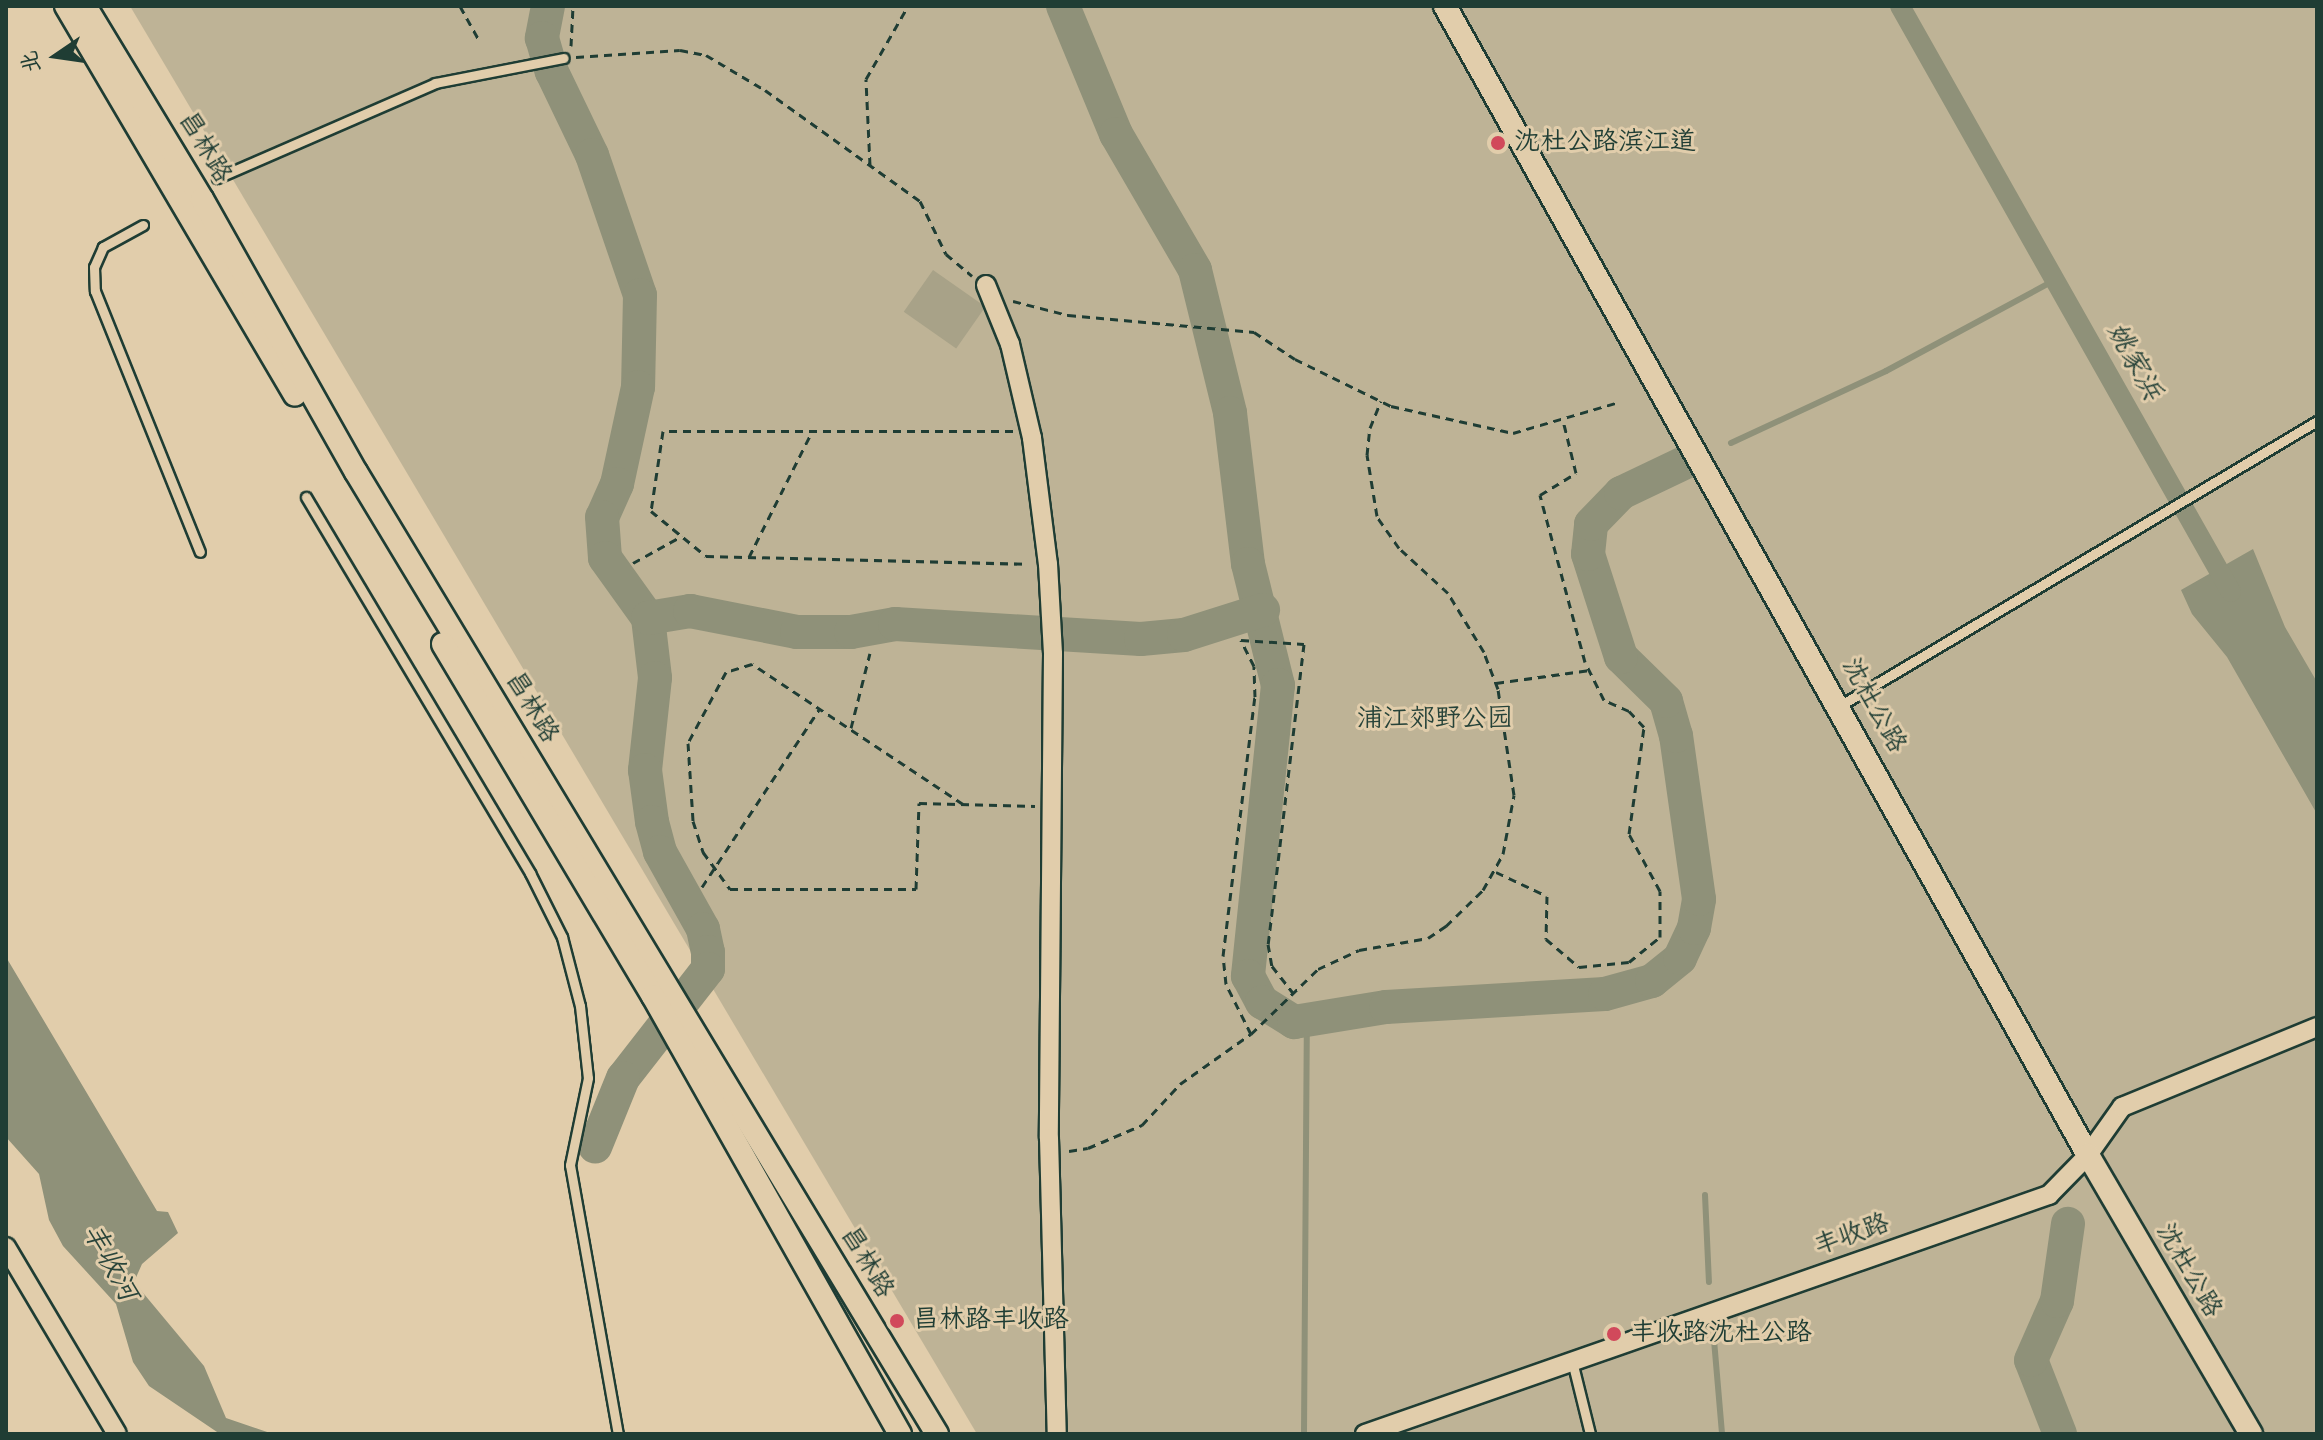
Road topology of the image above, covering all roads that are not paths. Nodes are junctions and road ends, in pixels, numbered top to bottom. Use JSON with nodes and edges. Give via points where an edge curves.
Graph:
{"nodes":[{"id":1,"x":66,"y":6,"type":"edge"},
{"id":2,"x":85,"y":6,"type":"edge"},
{"id":3,"x":1445,"y":6,"type":"edge"},
{"id":4,"x":567,"y":58,"type":"road end"},
{"id":5,"x":217,"y":178,"type":"dead end"},
{"id":6,"x":143,"y":225,"type":"dead end"},
{"id":7,"x":986,"y":285,"type":"road end"},
{"id":8,"x":2317,"y":421,"type":"edge"},
{"id":9,"x":306,"y":497,"type":"dead end"},
{"id":10,"x":200,"y":552,"type":"dead end"},
{"id":11,"x":1841,"y":705,"type":"junction"},
{"id":12,"x":658,"y":988,"type":"junction"},
{"id":13,"x":2317,"y":1027,"type":"edge"},
{"id":14,"x":688,"y":1040,"type":"junction"},
{"id":15,"x":2088,"y":1155,"type":"junction"},
{"id":16,"x":6,"y":1247,"type":"edge"},
{"id":17,"x":1572,"y":1361,"type":"junction"},
{"id":18,"x":117,"y":1434,"type":"edge"},
{"id":19,"x":618,"y":1434,"type":"edge"},
{"id":20,"x":900,"y":1434,"type":"edge"},
{"id":21,"x":937,"y":1434,"type":"edge"},
{"id":22,"x":1057,"y":1434,"type":"edge"},
{"id":23,"x":1365,"y":1434,"type":"edge"},
{"id":24,"x":1590,"y":1434,"type":"edge"},
{"id":25,"x":2251,"y":1434,"type":"edge"}],
"edges":[{"from":1,"to":12,"type":"street","name":"昌林路"},
{"from":2,"to":12,"type":"street","name":"昌林路"},
{"from":3,"to":11,"type":"street","name":"沈杜公路"},
{"from":4,"to":5,"type":"lane","via":[[435,83]]},
{"from":6,"to":10,"type":"lane","via":[[103,247],[94,267],[95,291]]},
{"from":7,"to":22,"type":"street","via":[[1010,344],[1030,431],[1048,564],[1050,1153]]},
{"from":8,"to":11,"type":"lane"},
{"from":9,"to":19,"type":"lane","via":[[530,873],[562,937],[580,1006],[588,1078],[570,1165]]},
{"from":11,"to":15,"type":"street","name":"沈杜公路"},
{"from":12,"to":14,"type":"street","name":"昌林路"},
{"from":13,"to":15,"type":"street","name":"丰收路","via":[[2122,1107]]},
{"from":14,"to":20,"type":"street","name":"昌林路"},
{"from":14,"to":21,"type":"street","name":"昌林路"},
{"from":15,"to":17,"type":"street","name":"丰收路","via":[[2049,1195]]},
{"from":15,"to":25,"type":"street","name":"沈杜公路"},
{"from":16,"to":18,"type":"street"},
{"from":17,"to":23,"type":"street","name":"丰收路"},
{"from":17,"to":24,"type":"lane"}]}
